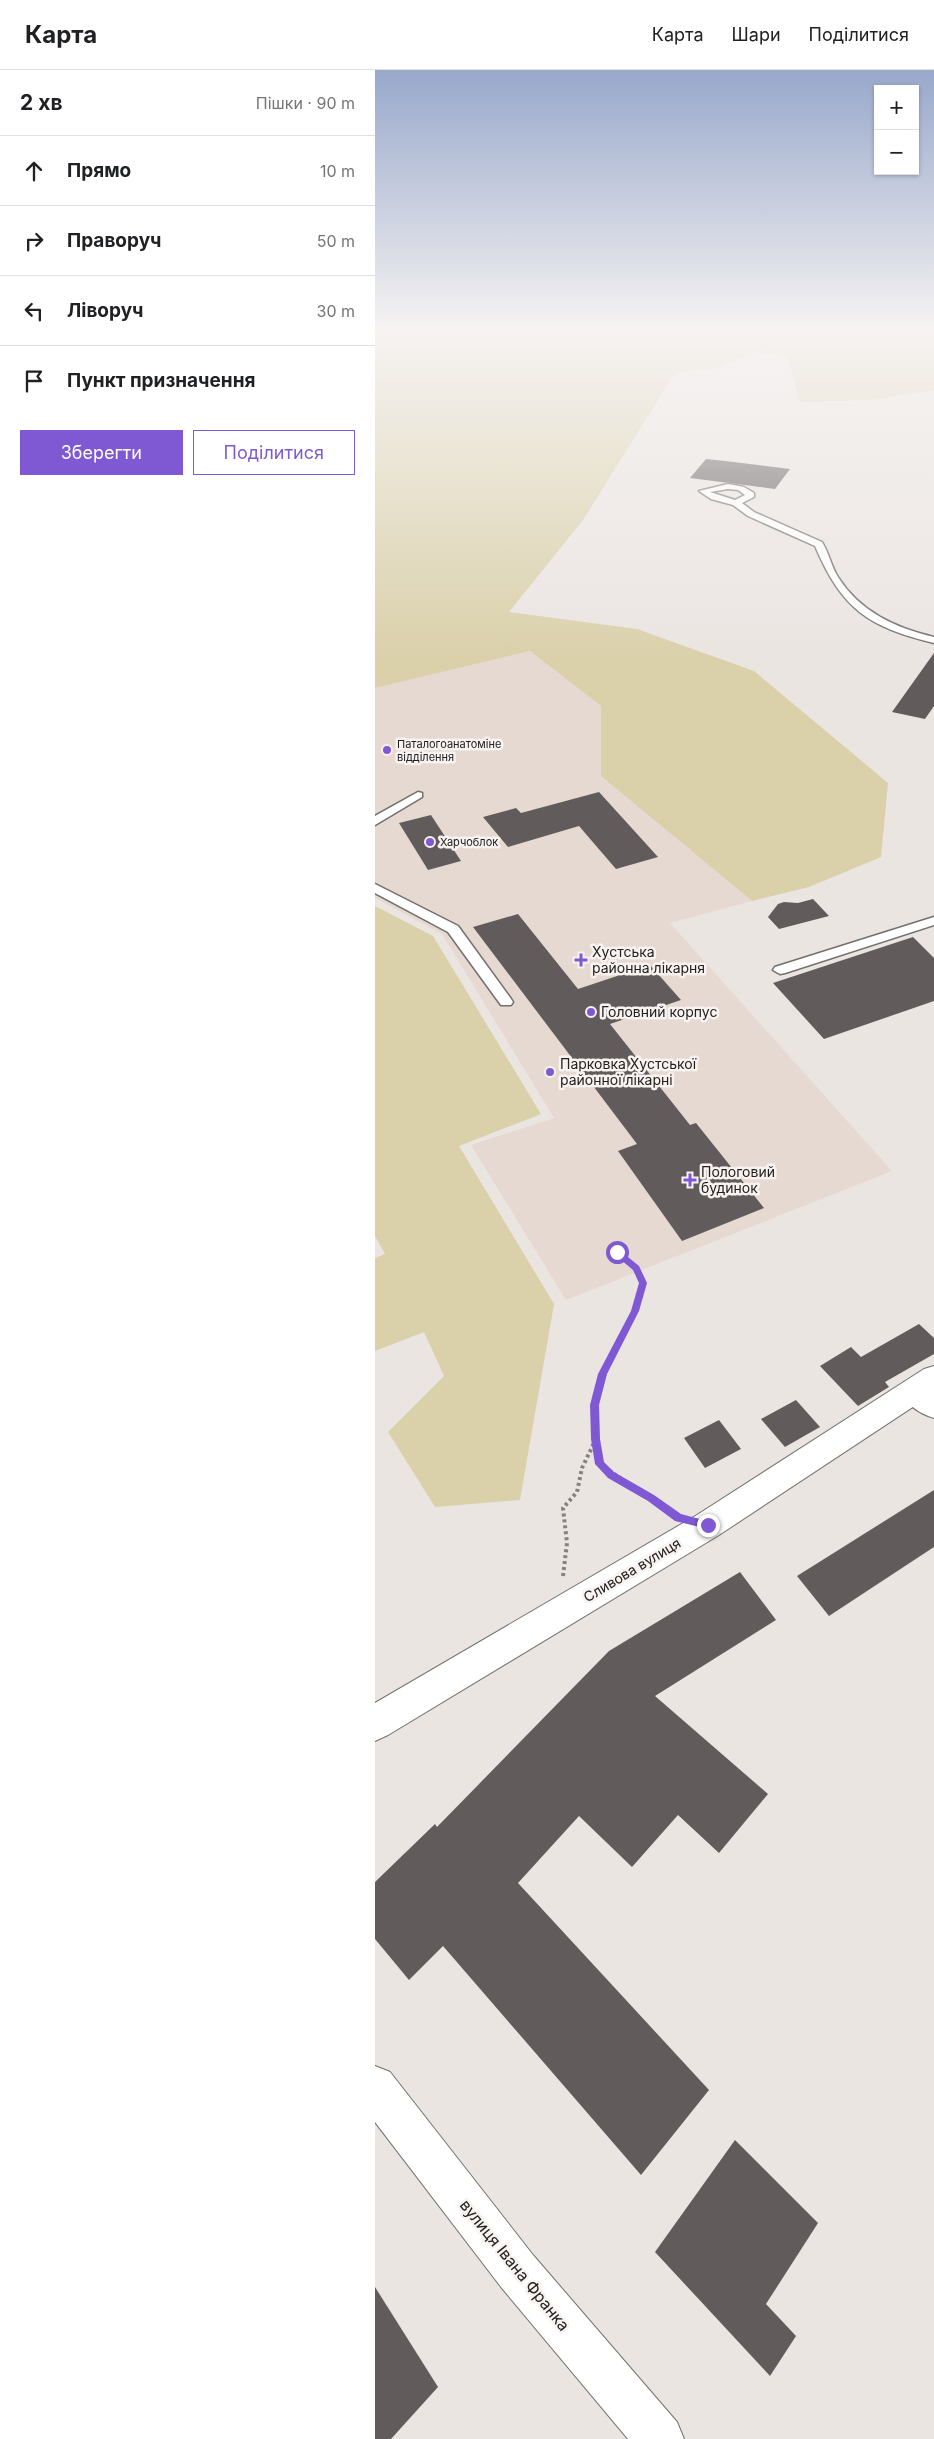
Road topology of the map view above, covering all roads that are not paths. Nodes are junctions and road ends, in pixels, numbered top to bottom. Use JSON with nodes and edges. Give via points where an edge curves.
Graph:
{"nodes":[{"id":1,"x":736,"y":503,"type":"dead end"},
{"id":2,"x":934,"y":640,"type":"edge"},
{"id":3,"x":418,"y":794,"type":"dead end"},
{"id":4,"x":375,"y":821,"type":"edge"},
{"id":5,"x":375,"y":888,"type":"edge"},
{"id":6,"x":934,"y":921,"type":"edge"},
{"id":7,"x":780,"y":970,"type":"dead end"},
{"id":8,"x":506,"y":1002,"type":"dead end"},
{"id":9,"x":928,"y":1392,"type":"edge"},
{"id":10,"x":375,"y":1723,"type":"edge"},
{"id":11,"x":375,"y":2087,"type":"edge"},
{"id":12,"x":659,"y":2439,"type":"edge"}],
"edges":[{"from":1,"to":2,"type":"lane","via":[[751,514],[819,544],[834,579],[863,612],[909,635]]},
{"from":3,"to":4,"type":"lane"},
{"from":5,"to":8,"type":"lane","via":[[453,929]]},
{"from":6,"to":7,"type":"lane"},
{"from":9,"to":10,"type":"street","name":"Сливова вулиця"},
{"from":11,"to":12,"type":"street","name":"вулиця Івана Франка","via":[[517,2271]]}]}
